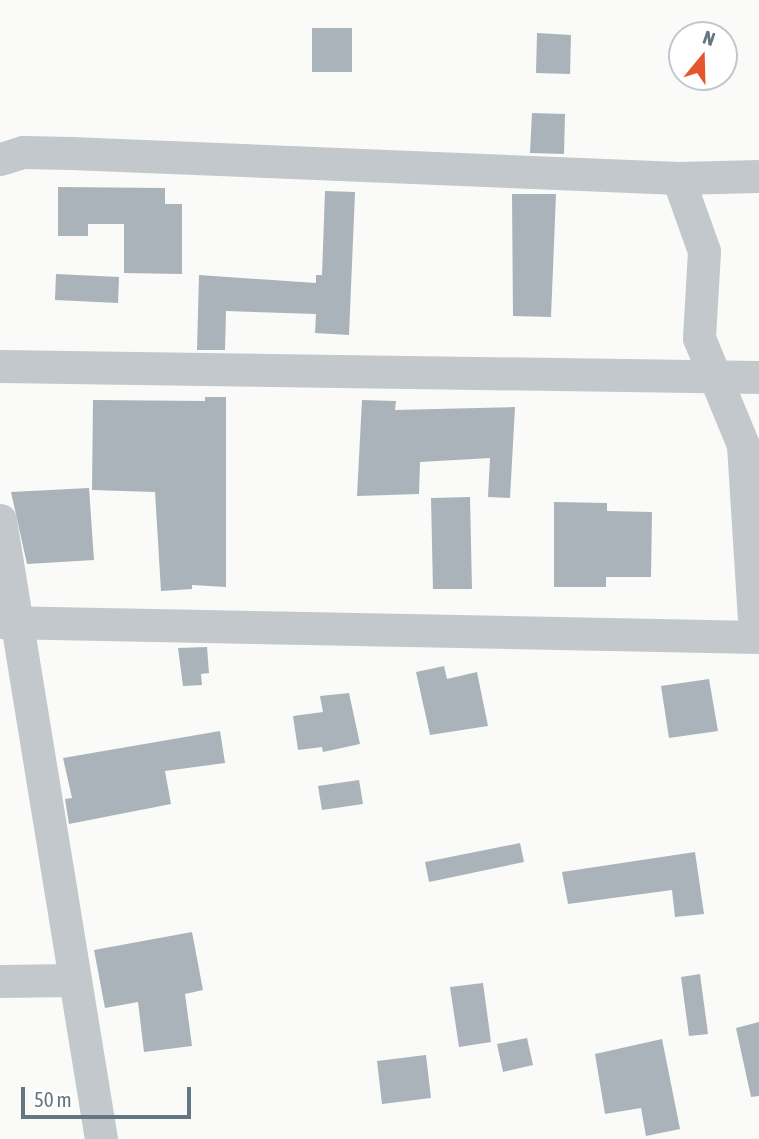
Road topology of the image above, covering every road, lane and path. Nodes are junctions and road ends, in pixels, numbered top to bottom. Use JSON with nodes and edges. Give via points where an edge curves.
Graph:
{"nodes":[{"id":1,"x":0,"y":159,"type":"edge"},
{"id":2,"x":759,"y":176,"type":"edge"},
{"id":3,"x":678,"y":178,"type":"junction"},
{"id":4,"x":0,"y":366,"type":"edge"},
{"id":5,"x":716,"y":377,"type":"junction"},
{"id":6,"x":759,"y":377,"type":"edge"},
{"id":7,"x":0,"y":520,"type":"edge"},
{"id":8,"x":8,"y":622,"type":"edge"},
{"id":9,"x":757,"y":637,"type":"edge"},
{"id":10,"x":75,"y":980,"type":"junction"},
{"id":11,"x":0,"y":981,"type":"edge"},
{"id":12,"x":101,"y":1139,"type":"edge"}],
"edges":[{"from":1,"to":3,"type":"street","via":[[23,152]]},
{"from":2,"to":3,"type":"street"},
{"from":3,"to":5,"type":"street","via":[[704,251],[699,338],[705,361]]},
{"from":4,"to":5,"type":"street"},
{"from":5,"to":6,"type":"street"},
{"from":5,"to":9,"type":"street","via":[[744,445]]},
{"from":7,"to":8,"type":"street"},
{"from":8,"to":9,"type":"street"},
{"from":8,"to":10,"type":"street"},
{"from":10,"to":11,"type":"street"},
{"from":10,"to":12,"type":"street"}]}
